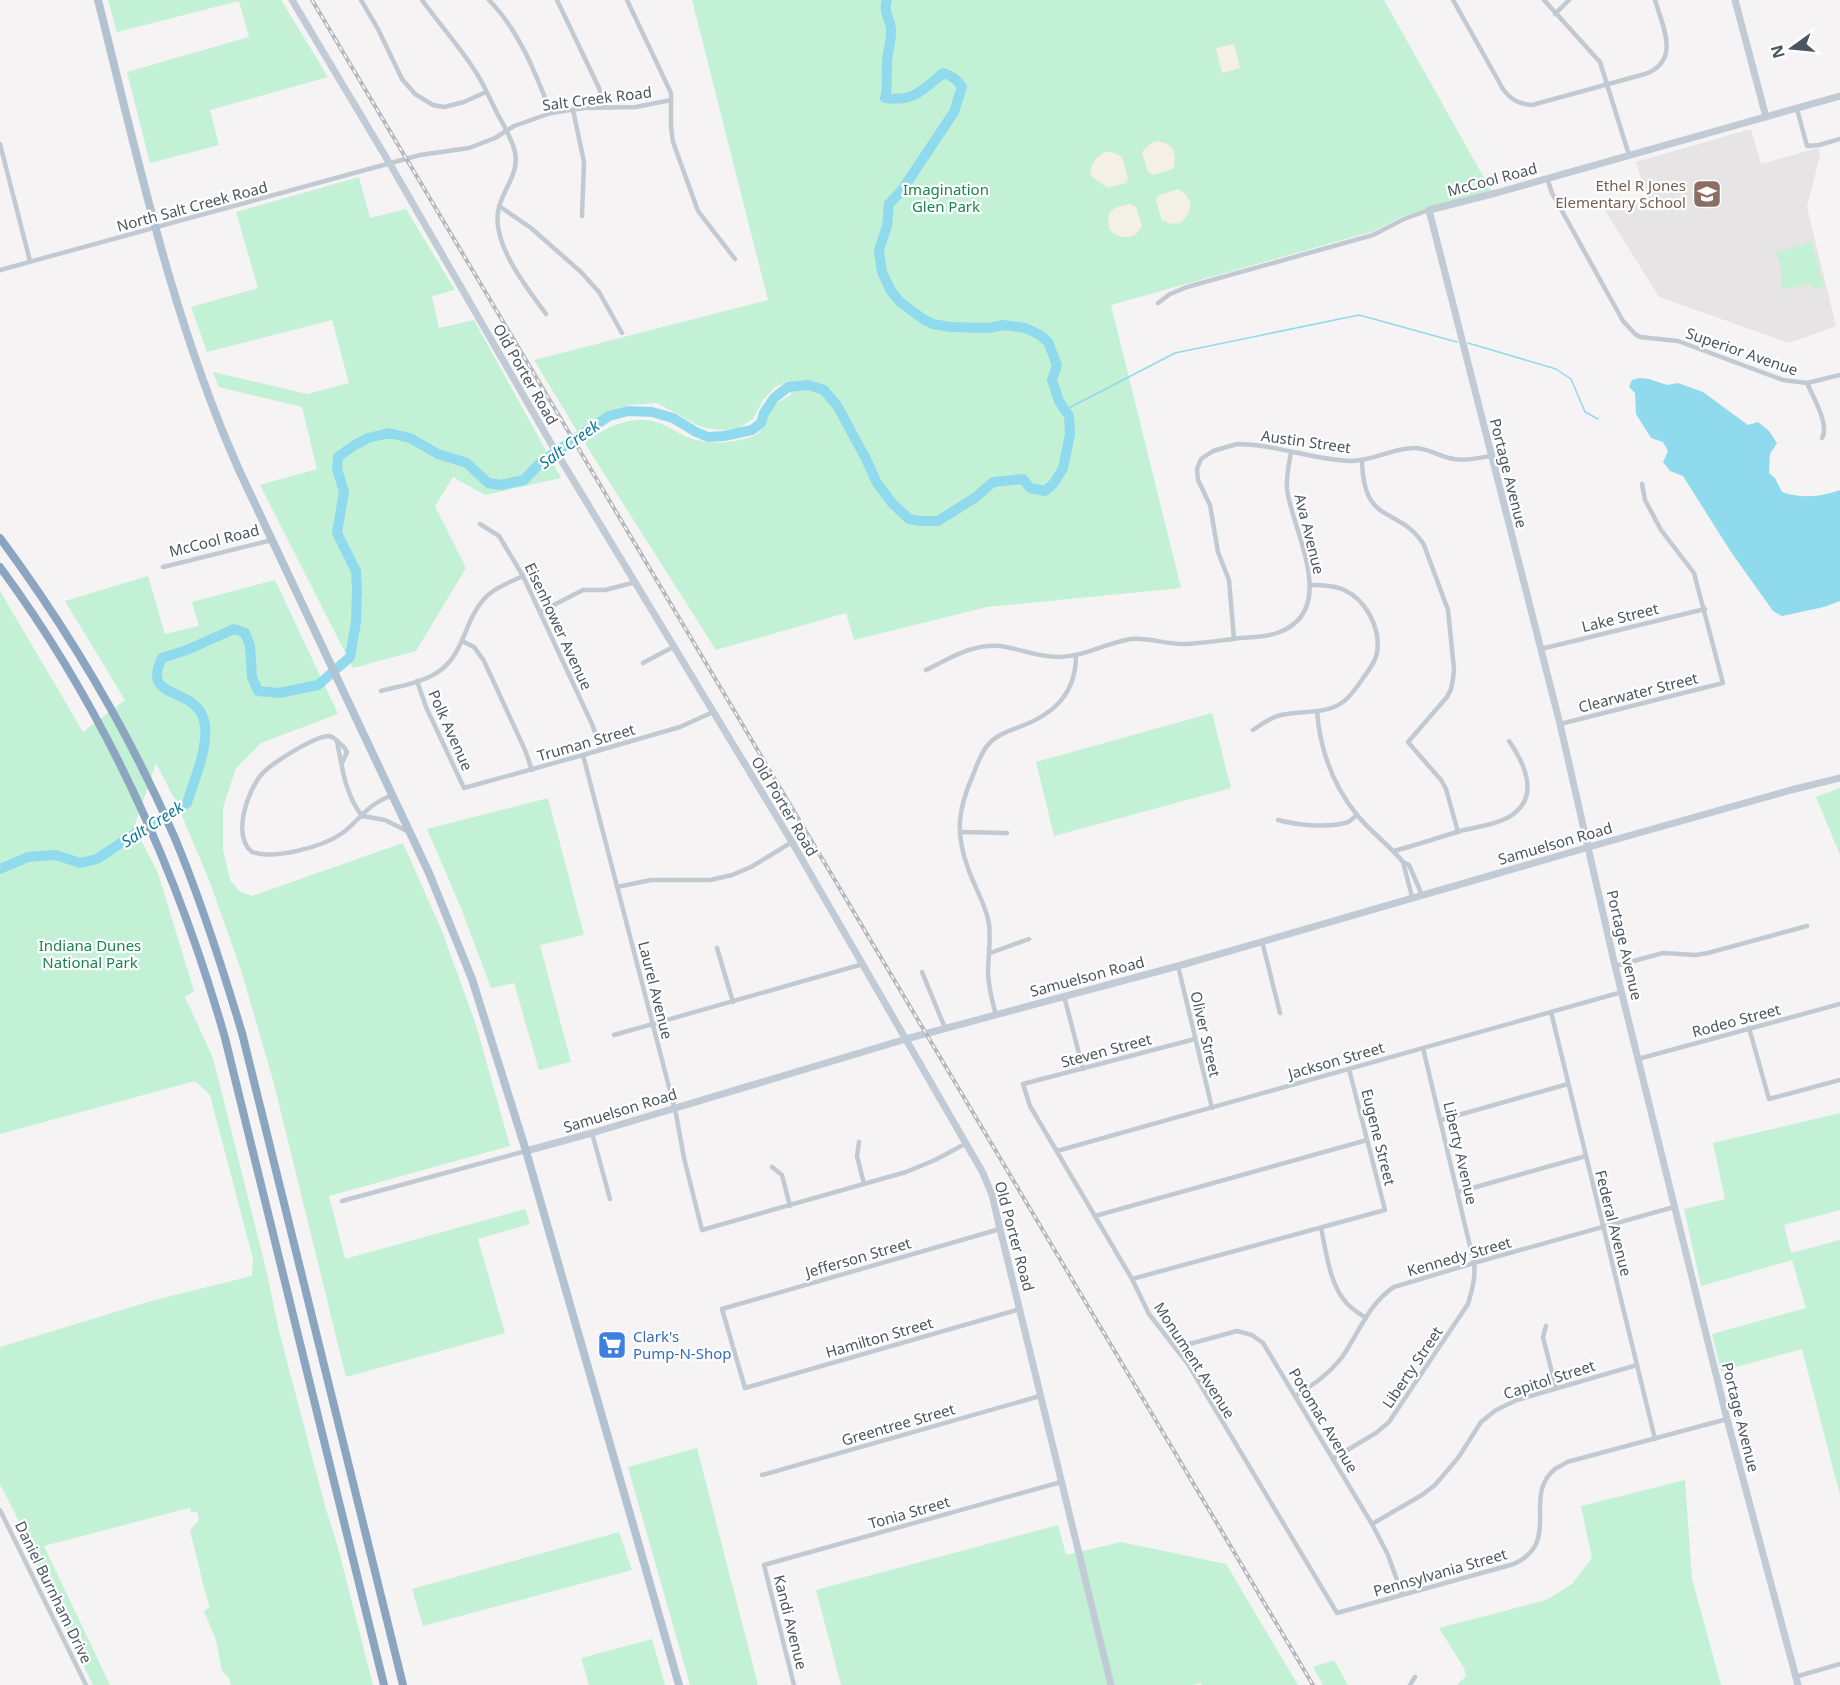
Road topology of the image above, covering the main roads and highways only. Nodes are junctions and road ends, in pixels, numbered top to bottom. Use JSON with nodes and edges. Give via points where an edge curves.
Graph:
{"nodes":[{"id":1,"x":98,"y":0,"type":"edge"},
{"id":2,"x":0,"y":537,"type":"edge"},
{"id":3,"x":0,"y":567,"type":"edge"},
{"id":4,"x":384,"y":1685,"type":"edge"},
{"id":5,"x":403,"y":1685,"type":"edge"},
{"id":6,"x":679,"y":1685,"type":"edge"}],
"edges":[{"from":1,"to":6,"type":"main road","via":[[155,228],[198,369],[272,540],[429,873],[472,979],[526,1151]]},
{"from":2,"to":5,"type":"highway","via":[[60,623],[127,738],[174,837],[205,917],[242,1034]]},
{"from":3,"to":4,"type":"highway","via":[[45,633],[111,747],[185,913],[225,1038]]}]}
